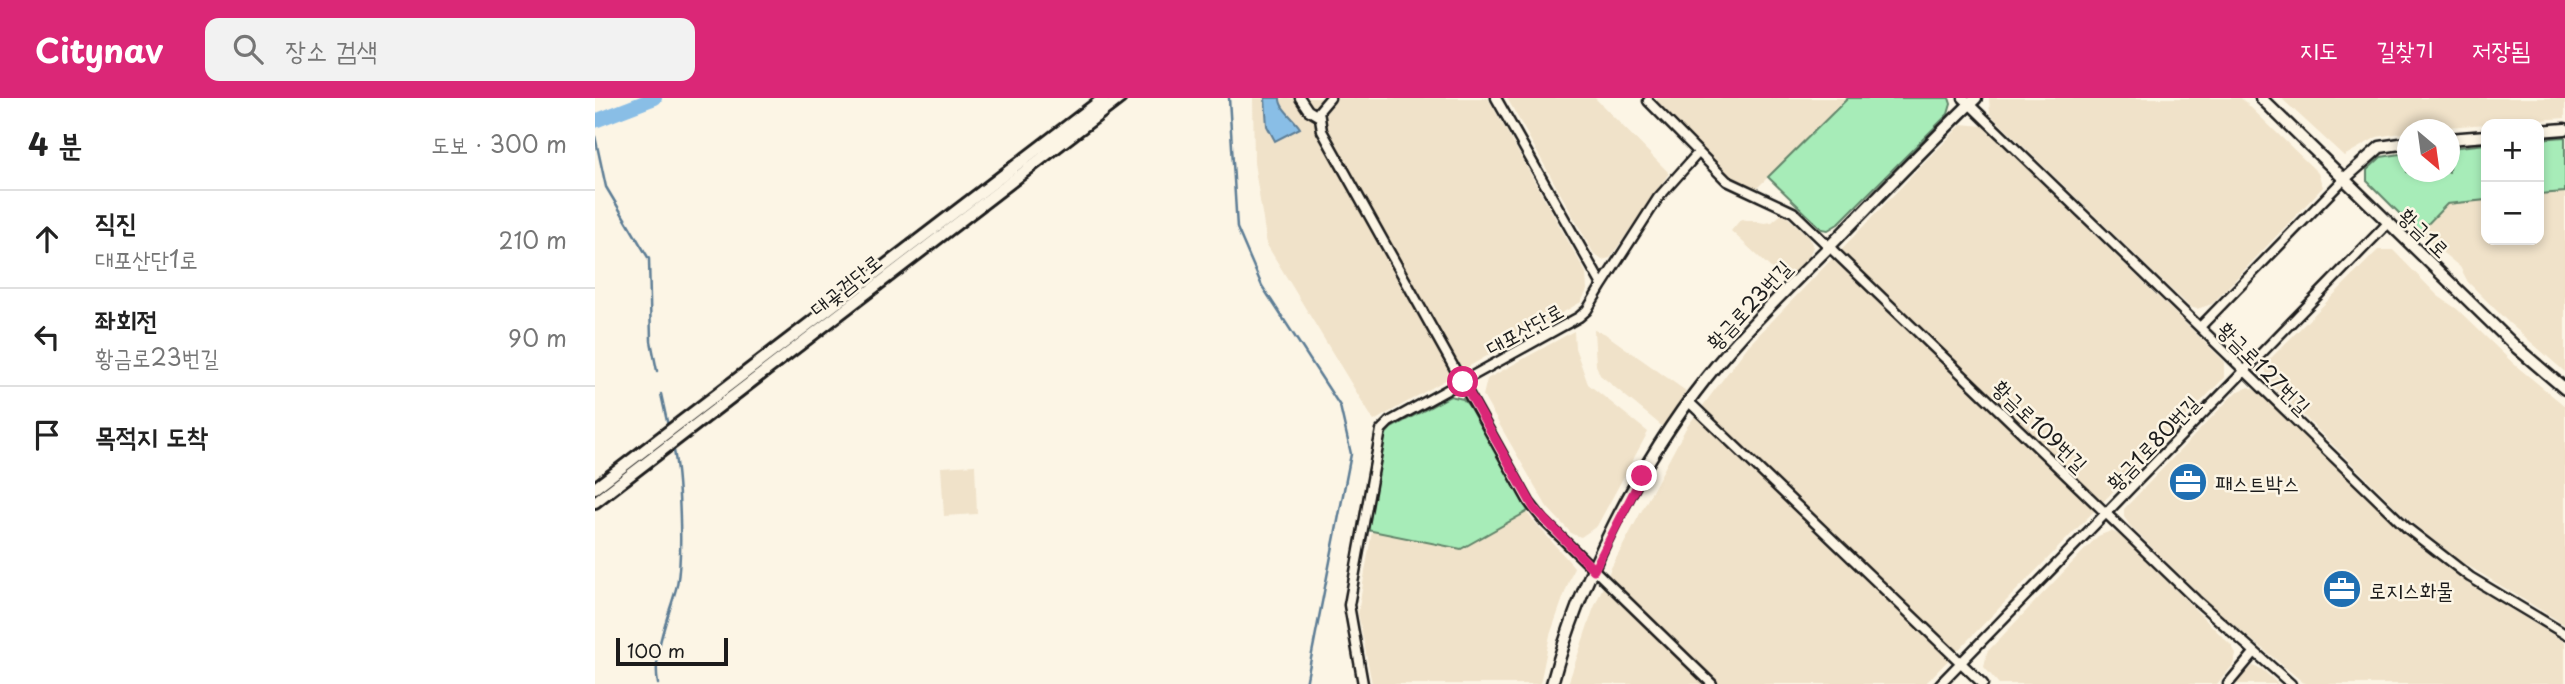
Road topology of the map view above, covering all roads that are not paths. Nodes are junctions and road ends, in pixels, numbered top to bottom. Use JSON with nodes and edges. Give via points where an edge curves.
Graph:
{"nodes":[{"id":1,"x":1104,"y":98,"type":"edge"},
{"id":2,"x":1120,"y":98,"type":"edge"},
{"id":3,"x":1300,"y":98,"type":"edge"},
{"id":4,"x":1330,"y":98,"type":"edge"},
{"id":5,"x":1496,"y":98,"type":"edge"},
{"id":6,"x":2261,"y":98,"type":"edge"},
{"id":7,"x":1969,"y":100,"type":"edge"},
{"id":8,"x":1648,"y":102,"type":"dead end"},
{"id":9,"x":1319,"y":114,"type":"junction"},
{"id":10,"x":2565,"y":129,"type":"edge"},
{"id":11,"x":2544,"y":131,"type":"edge"},
{"id":12,"x":2481,"y":136,"type":"edge"},
{"id":13,"x":2460,"y":138,"type":"edge"},
{"id":14,"x":2397,"y":145,"type":"edge"},
{"id":15,"x":1698,"y":153,"type":"junction"},
{"id":16,"x":2344,"y":179,"type":"junction"},
{"id":17,"x":2388,"y":223,"type":"junction"},
{"id":18,"x":1829,"y":247,"type":"junction"},
{"id":19,"x":1602,"y":285,"type":"junction"},
{"id":20,"x":2200,"y":327,"type":"junction"},
{"id":21,"x":2244,"y":372,"type":"junction"},
{"id":22,"x":1463,"y":382,"type":"junction"},
{"id":23,"x":2565,"y":389,"type":"edge"},
{"id":24,"x":1689,"y":401,"type":"junction"},
{"id":25,"x":699,"y":417,"type":"junction"},
{"id":26,"x":651,"y":453,"type":"junction"},
{"id":27,"x":595,"y":488,"type":"edge"},
{"id":28,"x":595,"y":502,"type":"edge"},
{"id":29,"x":2107,"y":513,"type":"junction"},
{"id":30,"x":1594,"y":570,"type":"junction"},
{"id":31,"x":2565,"y":634,"type":"edge"},
{"id":32,"x":2254,"y":653,"type":"junction"},
{"id":33,"x":1962,"y":663,"type":"junction"},
{"id":34,"x":1363,"y":684,"type":"edge"},
{"id":35,"x":1552,"y":684,"type":"edge"},
{"id":36,"x":1712,"y":684,"type":"edge"},
{"id":37,"x":1940,"y":684,"type":"edge"},
{"id":38,"x":1983,"y":684,"type":"edge"},
{"id":39,"x":2228,"y":684,"type":"edge"},
{"id":40,"x":2291,"y":684,"type":"edge"}],
"edges":[{"from":1,"to":25,"type":"main road","name":"대곶검단로"},
{"from":2,"to":25,"type":"main road","name":"대곶검단로"},
{"from":3,"to":9,"type":"street","via":[[1308,110]]},
{"from":4,"to":9,"type":"street"},
{"from":5,"to":19,"type":"street"},
{"from":6,"to":16,"type":"street","name":"황금1로"},
{"from":7,"to":18,"type":"street","name":"황금로23번길"},
{"from":7,"to":20,"type":"street","name":"황금로127번길"},
{"from":8,"to":15,"type":"street","name":"황금로109번길"},
{"from":9,"to":22,"type":"street","via":[[1326,138]]},
{"from":10,"to":11,"type":"street"},
{"from":12,"to":13,"type":"street"},
{"from":14,"to":16,"type":"street","via":[[2381,147]]},
{"from":15,"to":18,"type":"street","name":"황금로109번길","via":[[1727,181],[1787,208]]},
{"from":15,"to":19,"type":"street","name":"대포산단로","via":[[1658,198]]},
{"from":16,"to":17,"type":"street","name":"황금1로"},
{"from":16,"to":20,"type":"street"},
{"from":17,"to":21,"type":"street","name":"황금1로80번길"},
{"from":17,"to":23,"type":"street","name":"황금1로"},
{"from":18,"to":24,"type":"street","name":"황금로23번길","via":[[1743,334]]},
{"from":18,"to":29,"type":"street","name":"황금로109번길"},
{"from":19,"to":22,"type":"street","name":"대포산단로","via":[[1584,314]]},
{"from":20,"to":21,"type":"street","name":"황금로127번길"},
{"from":21,"to":29,"type":"street","name":"황금1로80번길"},
{"from":21,"to":31,"type":"street","name":"황금로127번길","via":[[2423,543],[2470,578]]},
{"from":22,"to":30,"type":"street","via":[[1534,508]]},
{"from":22,"to":34,"type":"street","name":"대포산단로","via":[[1389,422],[1379,435],[1349,605]]},
{"from":24,"to":30,"type":"street","name":"황금로23번길","via":[[1642,476]]},
{"from":24,"to":33,"type":"street"},
{"from":25,"to":26,"type":"main road","name":"대곶검단로"},
{"from":26,"to":27,"type":"main road","name":"대곶검단로"},
{"from":26,"to":28,"type":"main road","name":"대곶검단로"},
{"from":29,"to":32,"type":"street","name":"황금로109번길"},
{"from":29,"to":33,"type":"street","name":"황금1로80번길"},
{"from":30,"to":35,"type":"street","name":"황금로23번길"},
{"from":30,"to":36,"type":"street"},
{"from":32,"to":39,"type":"street"},
{"from":32,"to":40,"type":"street","name":"황금로109번길"},
{"from":33,"to":37,"type":"street","name":"황금1로80번길"},
{"from":33,"to":38,"type":"street"}]}
